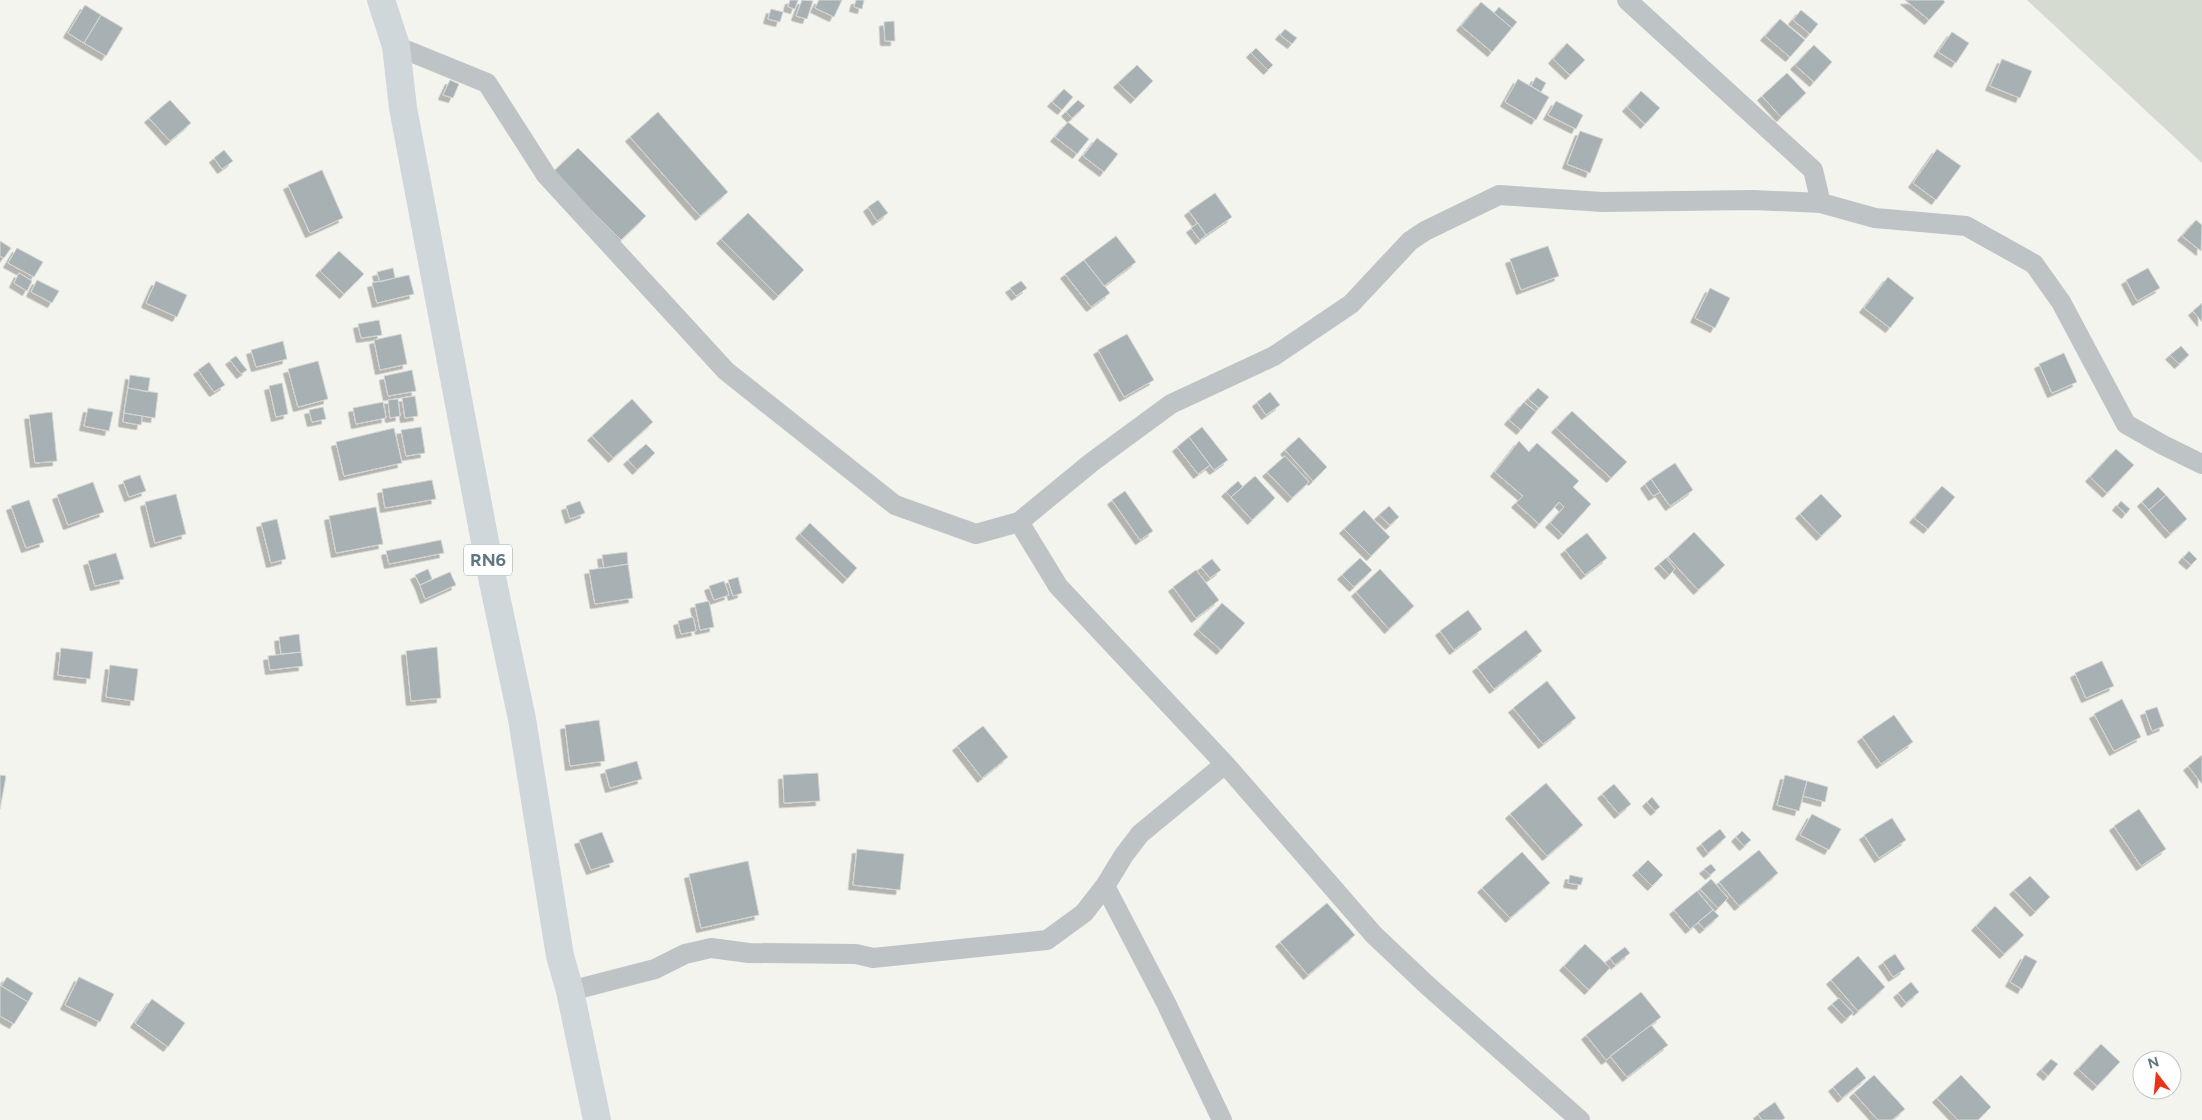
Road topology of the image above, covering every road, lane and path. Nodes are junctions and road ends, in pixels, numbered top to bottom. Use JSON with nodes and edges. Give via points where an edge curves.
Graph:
{"nodes":[{"id":1,"x":381,"y":0,"type":"edge"},
{"id":2,"x":1627,"y":0,"type":"edge"},
{"id":3,"x":396,"y":46,"type":"junction"},
{"id":4,"x":1821,"y":203,"type":"junction"},
{"id":5,"x":2202,"y":464,"type":"edge"},
{"id":6,"x":1019,"y":522,"type":"junction"},
{"id":7,"x":1225,"y":764,"type":"junction"},
{"id":8,"x":1105,"y":886,"type":"junction"},
{"id":9,"x":570,"y":991,"type":"junction"},
{"id":10,"x":597,"y":1120,"type":"edge"},
{"id":11,"x":1222,"y":1120,"type":"edge"},
{"id":12,"x":1580,"y":1120,"type":"edge"}],
"edges":[{"from":1,"to":3,"type":"highway","number":"RN6"},
{"from":2,"to":4,"type":"street","via":[[1813,170]]},
{"from":3,"to":6,"type":"street","via":[[488,83],[546,175],[726,371],[895,505],[976,534]]},
{"from":3,"to":9,"type":"highway","number":"RN6","via":[[403,108],[490,568],[522,719],[560,956]]},
{"from":4,"to":5,"type":"street","via":[[1875,218],[1966,226],[2034,264],[2061,302],[2126,424]]},
{"from":4,"to":6,"type":"street","via":[[1753,200],[1602,202],[1499,195],[1410,241],[1351,304],[1274,356],[1171,404],[1092,462]]},
{"from":6,"to":7,"type":"street","via":[[1058,586]]},
{"from":7,"to":8,"type":"street","via":[[1140,834]]},
{"from":7,"to":12,"type":"street","via":[[1374,935]]},
{"from":8,"to":9,"type":"street","via":[[1084,913],[1047,940],[873,958],[856,954],[749,953],[711,948],[685,954],[655,969]]},
{"from":8,"to":11,"type":"street"},
{"from":9,"to":10,"type":"highway","number":"RN6"}]}
